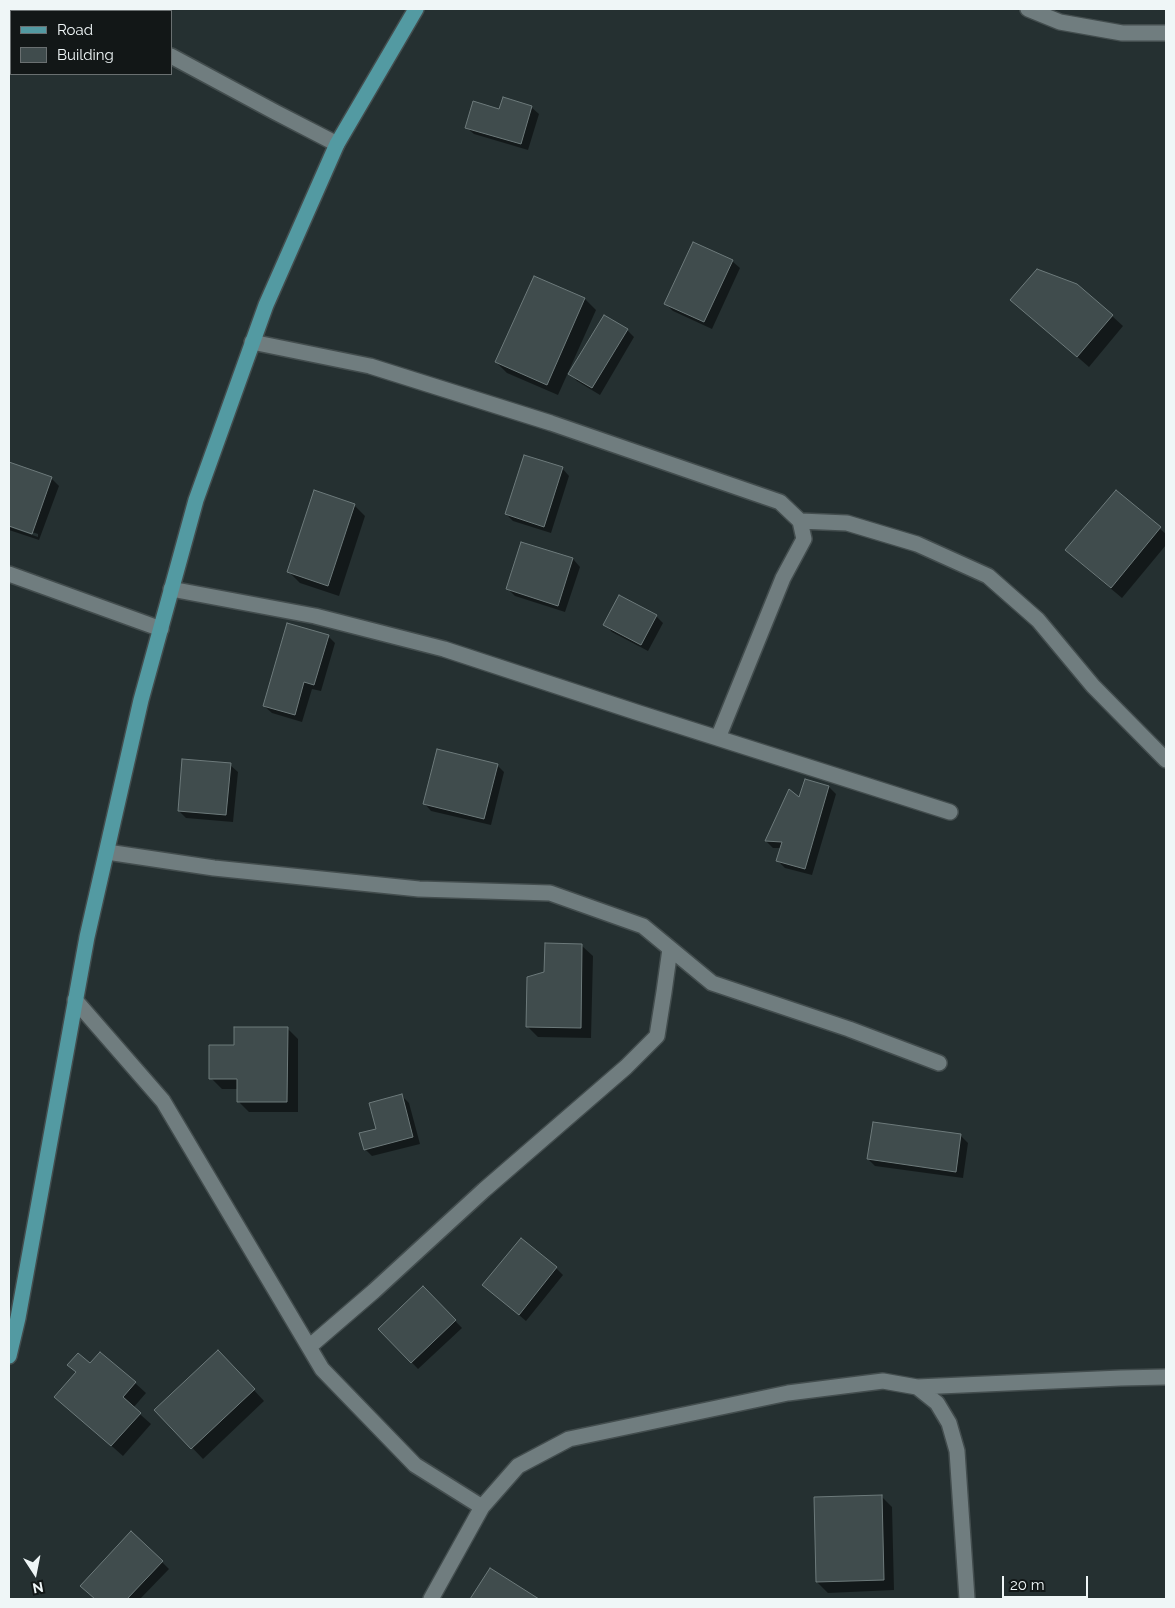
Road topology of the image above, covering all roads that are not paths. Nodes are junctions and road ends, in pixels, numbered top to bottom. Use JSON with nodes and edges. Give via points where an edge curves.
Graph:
{"nodes":[{"id":1,"x":416,"y":9,"type":"edge"},
{"id":2,"x":1028,"y":9,"type":"edge"},
{"id":3,"x":1166,"y":33,"type":"edge"},
{"id":4,"x":172,"y":57,"type":"edge"},
{"id":5,"x":337,"y":144,"type":"junction"},
{"id":6,"x":252,"y":342,"type":"junction"},
{"id":7,"x":800,"y":521,"type":"junction"},
{"id":8,"x":9,"y":574,"type":"edge"},
{"id":9,"x":171,"y":589,"type":"junction"},
{"id":10,"x":161,"y":629,"type":"junction"},
{"id":11,"x":718,"y":738,"type":"junction"},
{"id":12,"x":1166,"y":760,"type":"edge"},
{"id":13,"x":950,"y":812,"type":"dead end"},
{"id":14,"x":106,"y":852,"type":"junction"},
{"id":15,"x":670,"y":949,"type":"junction"},
{"id":16,"x":75,"y":1000,"type":"junction"},
{"id":17,"x":939,"y":1063,"type":"dead end"},
{"id":18,"x":310,"y":1347,"type":"junction"},
{"id":19,"x":9,"y":1356,"type":"edge"},
{"id":20,"x":1166,"y":1377,"type":"edge"},
{"id":21,"x":916,"y":1387,"type":"junction"},
{"id":22,"x":482,"y":1507,"type":"junction"},
{"id":23,"x":431,"y":1599,"type":"edge"},
{"id":24,"x":967,"y":1599,"type":"edge"}],
"edges":[{"from":1,"to":5,"type":"main road"},
{"from":2,"to":3,"type":"street","via":[[1060,22],[1122,33]]},
{"from":4,"to":5,"type":"street"},
{"from":5,"to":6,"type":"main road"},
{"from":6,"to":7,"type":"street","via":[[370,366],[552,423],[780,502]]},
{"from":6,"to":9,"type":"main road","via":[[196,500]]},
{"from":7,"to":11,"type":"street","via":[[804,539],[783,578]]},
{"from":7,"to":12,"type":"street","via":[[846,523],[917,544],[988,576],[1038,620],[1092,686]]},
{"from":8,"to":10,"type":"street"},
{"from":9,"to":10,"type":"main road"},
{"from":9,"to":11,"type":"street","via":[[315,616],[444,649]]},
{"from":10,"to":14,"type":"main road"},
{"from":11,"to":13,"type":"street"},
{"from":14,"to":15,"type":"street","via":[[214,868],[419,889],[550,893],[643,926]]},
{"from":14,"to":16,"type":"main road"},
{"from":15,"to":17,"type":"street","via":[[712,983]]},
{"from":15,"to":18,"type":"street","via":[[657,1036]]},
{"from":16,"to":18,"type":"street","via":[[163,1101]]},
{"from":16,"to":19,"type":"main road"},
{"from":18,"to":22,"type":"street","via":[[322,1369],[415,1464]]},
{"from":20,"to":21,"type":"street"},
{"from":21,"to":22,"type":"street","via":[[883,1381],[788,1393],[569,1439],[518,1466]]},
{"from":21,"to":24,"type":"street","via":[[938,1403],[958,1451]]},
{"from":22,"to":23,"type":"street"}]}
